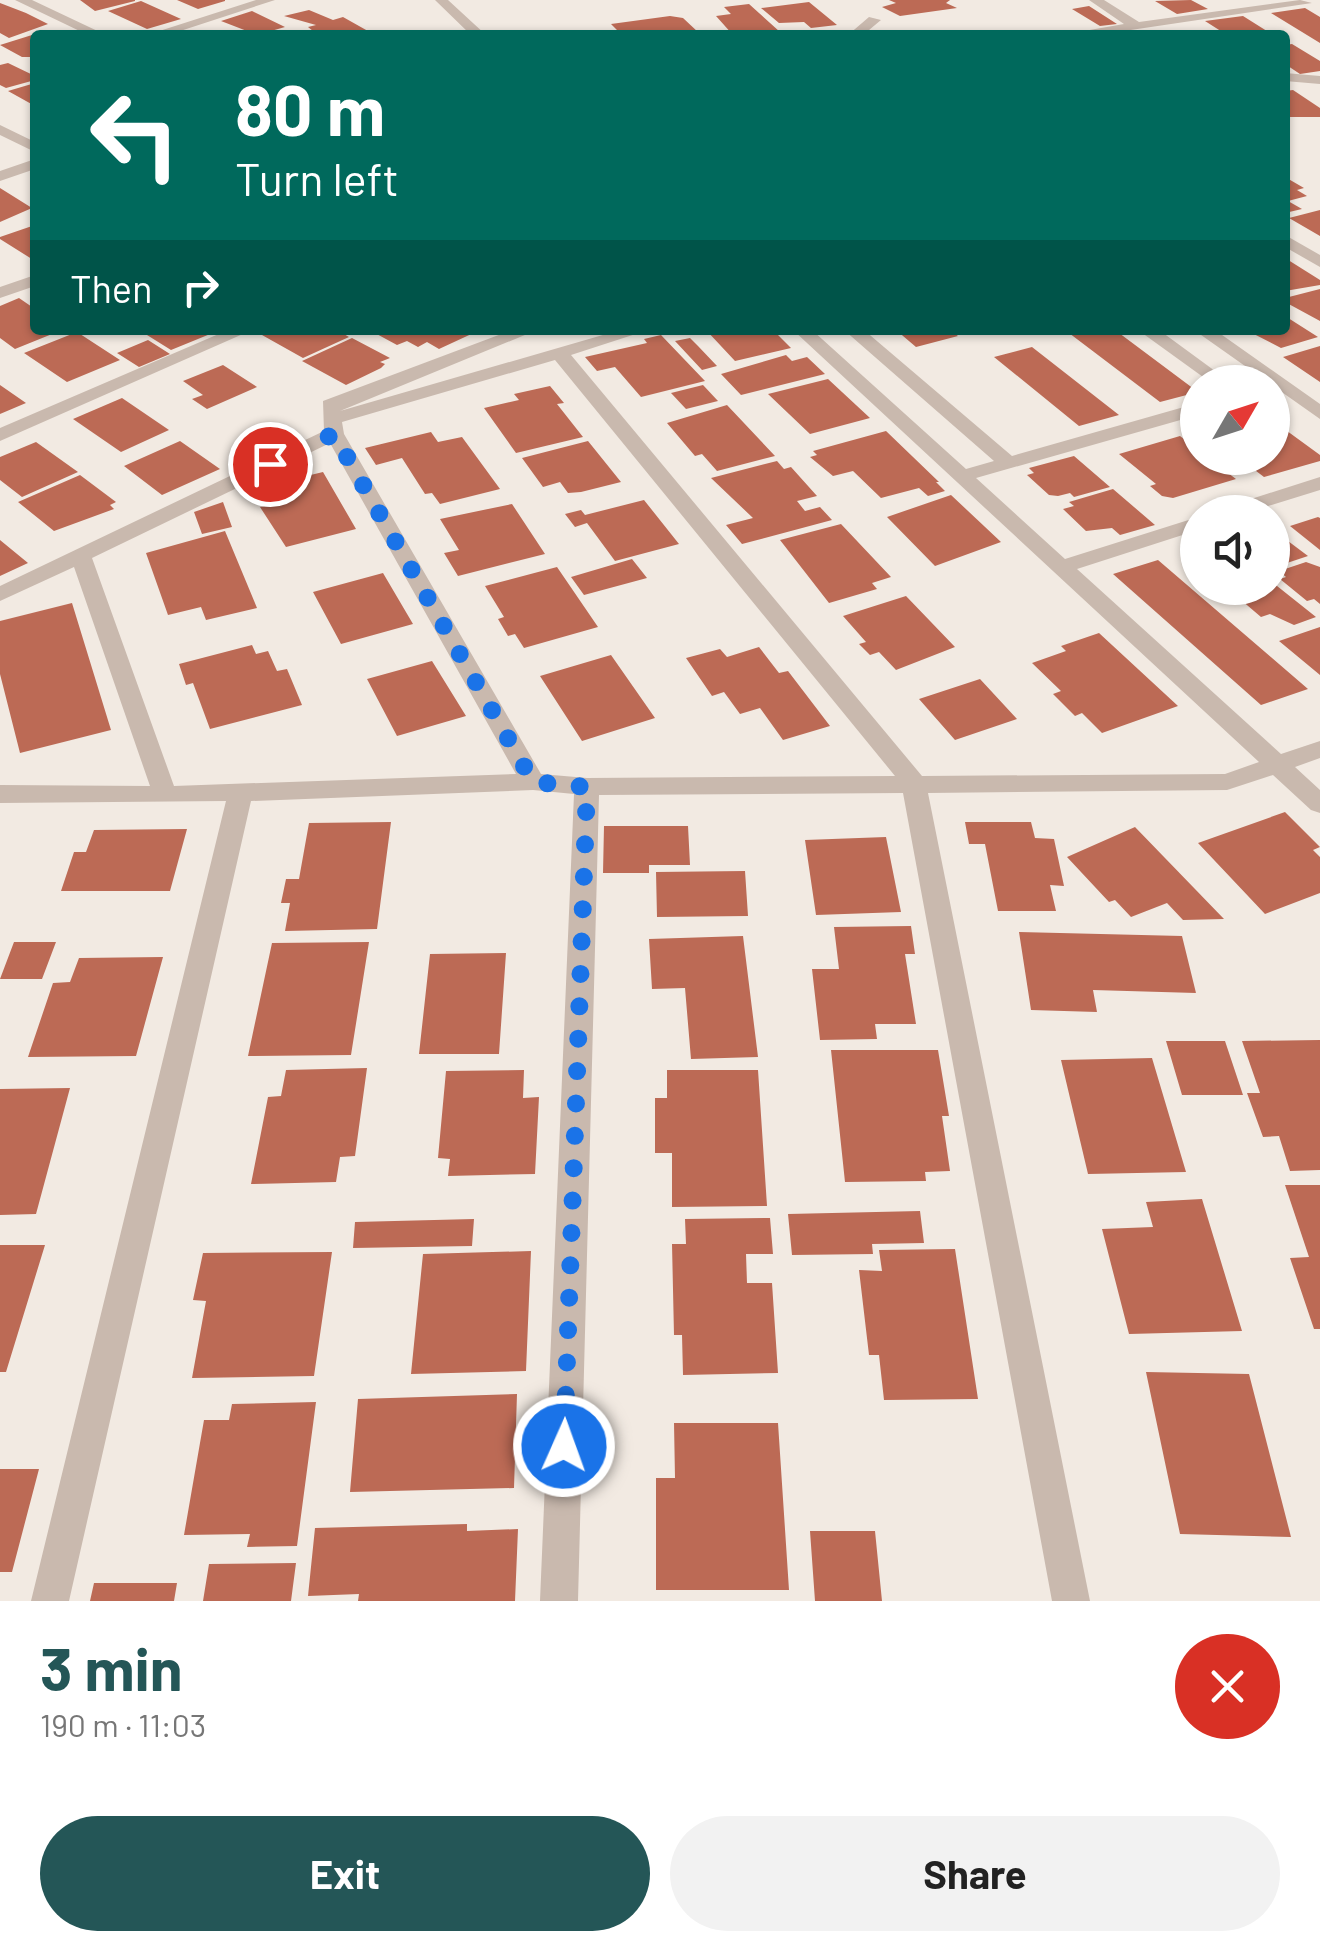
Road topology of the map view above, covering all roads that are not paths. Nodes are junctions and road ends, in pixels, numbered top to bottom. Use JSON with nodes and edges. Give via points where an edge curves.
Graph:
{"nodes":[{"id":1,"x":21,"y":0,"type":"edge"},
{"id":2,"x":269,"y":0,"type":"edge"},
{"id":3,"x":441,"y":0,"type":"edge"},
{"id":4,"x":1096,"y":0,"type":"edge"},
{"id":5,"x":1305,"y":2,"type":"edge"},
{"id":6,"x":1320,"y":10,"type":"edge"},
{"id":7,"x":874,"y":20,"type":"dead end"},
{"id":8,"x":1137,"y":26,"type":"junction"},
{"id":9,"x":88,"y":30,"type":"edge"},
{"id":10,"x":170,"y":30,"type":"edge"},
{"id":11,"x":474,"y":30,"type":"edge"},
{"id":12,"x":861,"y":30,"type":"edge"},
{"id":13,"x":1106,"y":30,"type":"edge"},
{"id":14,"x":1290,"y":77,"type":"edge"},
{"id":15,"x":1320,"y":80,"type":"edge"},
{"id":16,"x":0,"y":129,"type":"edge"},
{"id":17,"x":30,"y":145,"type":"edge"},
{"id":18,"x":30,"y":166,"type":"edge"},
{"id":19,"x":0,"y":176,"type":"edge"},
{"id":20,"x":1290,"y":243,"type":"edge"},
{"id":21,"x":1320,"y":262,"type":"edge"},
{"id":22,"x":0,"y":274,"type":"edge"},
{"id":23,"x":27,"y":283,"type":"edge"},
{"id":24,"x":0,"y":293,"type":"edge"},
{"id":25,"x":231,"y":335,"type":"edge"},
{"id":26,"x":515,"y":335,"type":"edge"},
{"id":27,"x":623,"y":335,"type":"edge"},
{"id":28,"x":807,"y":335,"type":"edge"},
{"id":29,"x":859,"y":335,"type":"edge"},
{"id":30,"x":1154,"y":335,"type":"edge"},
{"id":31,"x":1210,"y":335,"type":"edge"},
{"id":32,"x":560,"y":354,"type":"junction"},
{"id":33,"x":1197,"y":365,"type":"edge"},
{"id":34,"x":1180,"y":413,"type":"edge"},
{"id":35,"x":1320,"y":414,"type":"edge"},
{"id":36,"x":333,"y":426,"type":"junction"},
{"id":37,"x":0,"y":435,"type":"edge"},
{"id":38,"x":1010,"y":462,"type":"junction"},
{"id":39,"x":962,"y":476,"type":"junction"},
{"id":40,"x":1320,"y":483,"type":"edge"},
{"id":41,"x":1283,"y":495,"type":"edge"},
{"id":42,"x":1180,"y":529,"type":"edge"},
{"id":43,"x":80,"y":554,"type":"junction"},
{"id":44,"x":1062,"y":568,"type":"junction"},
{"id":45,"x":0,"y":594,"type":"edge"},
{"id":46,"x":1320,"y":750,"type":"edge"},
{"id":47,"x":1275,"y":764,"type":"junction"},
{"id":48,"x":533,"y":782,"type":"junction"},
{"id":49,"x":914,"y":783,"type":"junction"},
{"id":50,"x":587,"y":787,"type":"junction"},
{"id":51,"x":240,"y":792,"type":"junction"},
{"id":52,"x":0,"y":794,"type":"edge"},
{"id":53,"x":165,"y":796,"type":"junction"},
{"id":54,"x":1320,"y":804,"type":"edge"},
{"id":55,"x":50,"y":1601,"type":"edge"},
{"id":56,"x":558,"y":1601,"type":"edge"},
{"id":57,"x":1072,"y":1601,"type":"edge"}],
"edges":[{"from":1,"to":9,"type":"street"},
{"from":2,"to":10,"type":"street"},
{"from":3,"to":11,"type":"street"},
{"from":4,"to":8,"type":"street"},
{"from":5,"to":6,"type":"street"},
{"from":5,"to":8,"type":"street"},
{"from":7,"to":12,"type":"street"},
{"from":8,"to":13,"type":"street"},
{"from":14,"to":15,"type":"street"},
{"from":16,"to":17,"type":"street"},
{"from":18,"to":19,"type":"street"},
{"from":20,"to":21,"type":"street"},
{"from":22,"to":23,"type":"street"},
{"from":23,"to":24,"type":"street"},
{"from":25,"to":37,"type":"street"},
{"from":26,"to":36,"type":"street","via":[[330,405]]},
{"from":27,"to":32,"type":"street"},
{"from":28,"to":39,"type":"street"},
{"from":29,"to":38,"type":"street"},
{"from":30,"to":33,"type":"street"},
{"from":31,"to":35,"type":"street"},
{"from":32,"to":36,"type":"street"},
{"from":32,"to":49,"type":"street"},
{"from":34,"to":38,"type":"street"},
{"from":36,"to":43,"type":"street"},
{"from":36,"to":48,"type":"street"},
{"from":38,"to":39,"type":"street"},
{"from":39,"to":44,"type":"street"},
{"from":40,"to":41,"type":"street"},
{"from":42,"to":44,"type":"street"},
{"from":43,"to":45,"type":"street"},
{"from":43,"to":53,"type":"street"},
{"from":44,"to":47,"type":"street"},
{"from":46,"to":47,"type":"street"},
{"from":47,"to":49,"type":"street","via":[[1227,782]]},
{"from":47,"to":54,"type":"street"},
{"from":48,"to":50,"type":"street"},
{"from":48,"to":51,"type":"street"},
{"from":49,"to":50,"type":"street"},
{"from":49,"to":57,"type":"street"},
{"from":50,"to":56,"type":"street"},
{"from":51,"to":53,"type":"street"},
{"from":51,"to":55,"type":"street"},
{"from":52,"to":53,"type":"street"}]}
